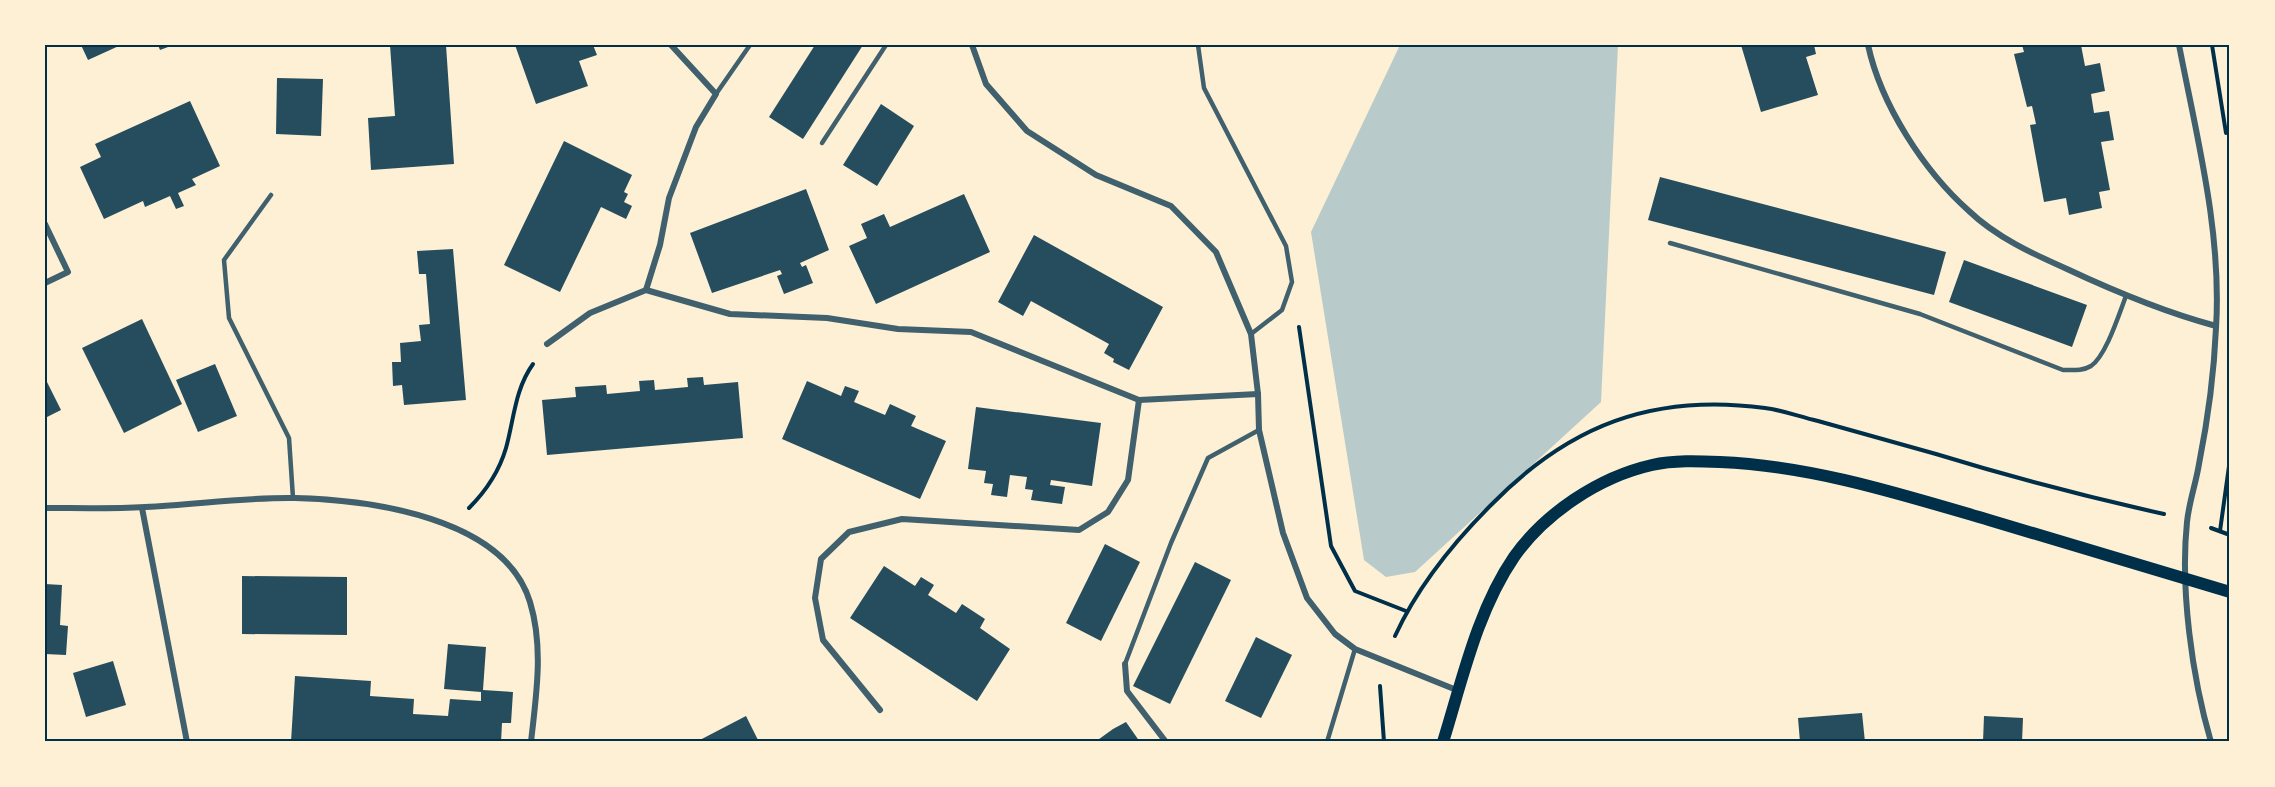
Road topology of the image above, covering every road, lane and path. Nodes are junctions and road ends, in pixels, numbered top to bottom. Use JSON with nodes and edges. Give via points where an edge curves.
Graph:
{"nodes":[{"id":1,"x":671,"y":45,"type":"edge"},
{"id":2,"x":750,"y":45,"type":"edge"},
{"id":3,"x":886,"y":45,"type":"edge"},
{"id":4,"x":972,"y":45,"type":"edge"},
{"id":5,"x":1198,"y":45,"type":"edge"},
{"id":6,"x":1868,"y":45,"type":"edge"},
{"id":7,"x":2179,"y":45,"type":"edge"},
{"id":8,"x":2212,"y":45,"type":"edge"},
{"id":9,"x":716,"y":94,"type":"junction"},
{"id":10,"x":2227,"y":135,"type":"dead end"},
{"id":11,"x":822,"y":143,"type":"dead end"},
{"id":12,"x":271,"y":195,"type":"dead end"},
{"id":13,"x":45,"y":224,"type":"edge"},
{"id":14,"x":1670,"y":243,"type":"dead end"},
{"id":15,"x":1292,"y":282,"type":"junction"},
{"id":16,"x":45,"y":283,"type":"edge"},
{"id":17,"x":646,"y":290,"type":"junction"},
{"id":18,"x":2126,"y":296,"type":"junction"},
{"id":19,"x":2216,"y":326,"type":"junction"},
{"id":20,"x":1251,"y":334,"type":"junction"},
{"id":21,"x":547,"y":344,"type":"joint"},
{"id":22,"x":1258,"y":394,"type":"junction"},
{"id":23,"x":1139,"y":400,"type":"junction"},
{"id":24,"x":1259,"y":430,"type":"junction"},
{"id":25,"x":2230,"y":459,"type":"edge"},
{"id":26,"x":293,"y":498,"type":"junction"},
{"id":27,"x":45,"y":508,"type":"edge"},
{"id":28,"x":142,"y":508,"type":"junction"},
{"id":29,"x":467,"y":509,"type":"dead end"},
{"id":30,"x":2187,"y":520,"type":"junction"},
{"id":31,"x":2220,"y":531,"type":"junction"},
{"id":32,"x":2230,"y":535,"type":"edge"},
{"id":33,"x":2184,"y":578,"type":"junction"},
{"id":34,"x":2230,"y":591,"type":"edge"},
{"id":35,"x":1406,"y":611,"type":"junction"},
{"id":36,"x":1355,"y":649,"type":"junction"},
{"id":37,"x":1383,"y":662,"type":"junction"},
{"id":38,"x":1125,"y":664,"type":"joint"},
{"id":39,"x":1459,"y":691,"type":"junction"},
{"id":40,"x":880,"y":710,"type":"dead end"},
{"id":41,"x":187,"y":742,"type":"edge"},
{"id":42,"x":531,"y":742,"type":"edge"},
{"id":43,"x":1166,"y":742,"type":"edge"},
{"id":44,"x":1327,"y":742,"type":"edge"},
{"id":45,"x":1384,"y":742,"type":"edge"},
{"id":46,"x":1443,"y":742,"type":"edge"},
{"id":47,"x":2211,"y":742,"type":"edge"}],
"edges":[{"from":1,"to":9,"type":"street"},
{"from":2,"to":9,"type":"lane"},
{"from":3,"to":11,"type":"lane"},
{"from":4,"to":20,"type":"street","via":[[986,84],[1027,131],[1096,175],[1171,206],[1201,237],[1215,252]]},
{"from":5,"to":15,"type":"lane","via":[[1204,88],[1286,246]]},
{"from":6,"to":18,"type":"street","via":[[1888,99],[1909,140],[1970,213],[2017,244]]},
{"from":7,"to":19,"type":"street","via":[[2211,214]]},
{"from":8,"to":10,"type":"path"},
{"from":9,"to":17,"type":"street","via":[[696,127],[669,198]]},
{"from":12,"to":26,"type":"lane","via":[[224,260],[229,318],[289,438]]},
{"from":13,"to":16,"type":"street","via":[[68,272]]},
{"from":14,"to":18,"type":"lane","via":[[1920,314],[2063,370],[2093,365],[2103,352]]},
{"from":15,"to":20,"type":"lane","via":[[1282,310]]},
{"from":15,"to":35,"type":"path","via":[[1331,546],[1355,591]]},
{"from":17,"to":21,"type":"street","via":[[590,313]]},
{"from":17,"to":23,"type":"street","via":[[730,314],[827,318],[898,329],[970,332]]},
{"from":18,"to":19,"type":"street"},
{"from":19,"to":30,"type":"street","via":[[2211,391]]},
{"from":20,"to":22,"type":"street"},
{"from":21,"to":29,"type":"path","via":[[522,380],[505,451],[487,489]]},
{"from":22,"to":23,"type":"street"},
{"from":22,"to":24,"type":"street"},
{"from":23,"to":40,"type":"street","via":[[1128,480],[1108,512],[1079,530],[902,519],[849,532],[821,560],[815,598],[823,640]]},
{"from":24,"to":36,"type":"street","via":[[1283,533],[1307,598],[1335,634]]},
{"from":24,"to":38,"type":"lane","via":[[1208,458]]},
{"from":25,"to":31,"type":"path"},
{"from":26,"to":28,"type":"street"},
{"from":26,"to":42,"type":"street","via":[[346,502],[443,523],[471,534],[496,553],[516,575],[530,600],[537,634],[538,672]]},
{"from":27,"to":28,"type":"street"},
{"from":28,"to":41,"type":"street"},
{"from":30,"to":31,"type":"path"},
{"from":30,"to":33,"type":"street"},
{"from":30,"to":35,"type":"path","via":[[1998,473],[1767,408],[1676,405],[1603,425],[1569,440],[1519,476],[1463,534]]},
{"from":31,"to":32,"type":"path"},
{"from":33,"to":34,"type":"main road"},
{"from":33,"to":39,"type":"main road","via":[[1861,482],[1747,463],[1691,461],[1653,465],[1612,478],[1542,525],[1515,557],[1494,592]]},
{"from":33,"to":47,"type":"street","via":[[2201,710]]},
{"from":35,"to":37,"type":"path"},
{"from":36,"to":37,"type":"street"},
{"from":36,"to":44,"type":"lane"},
{"from":37,"to":39,"type":"street"},
{"from":37,"to":45,"type":"path","via":[[1379,696]]},
{"from":38,"to":43,"type":"street","via":[[1127,691]]},
{"from":39,"to":46,"type":"main road"}]}
